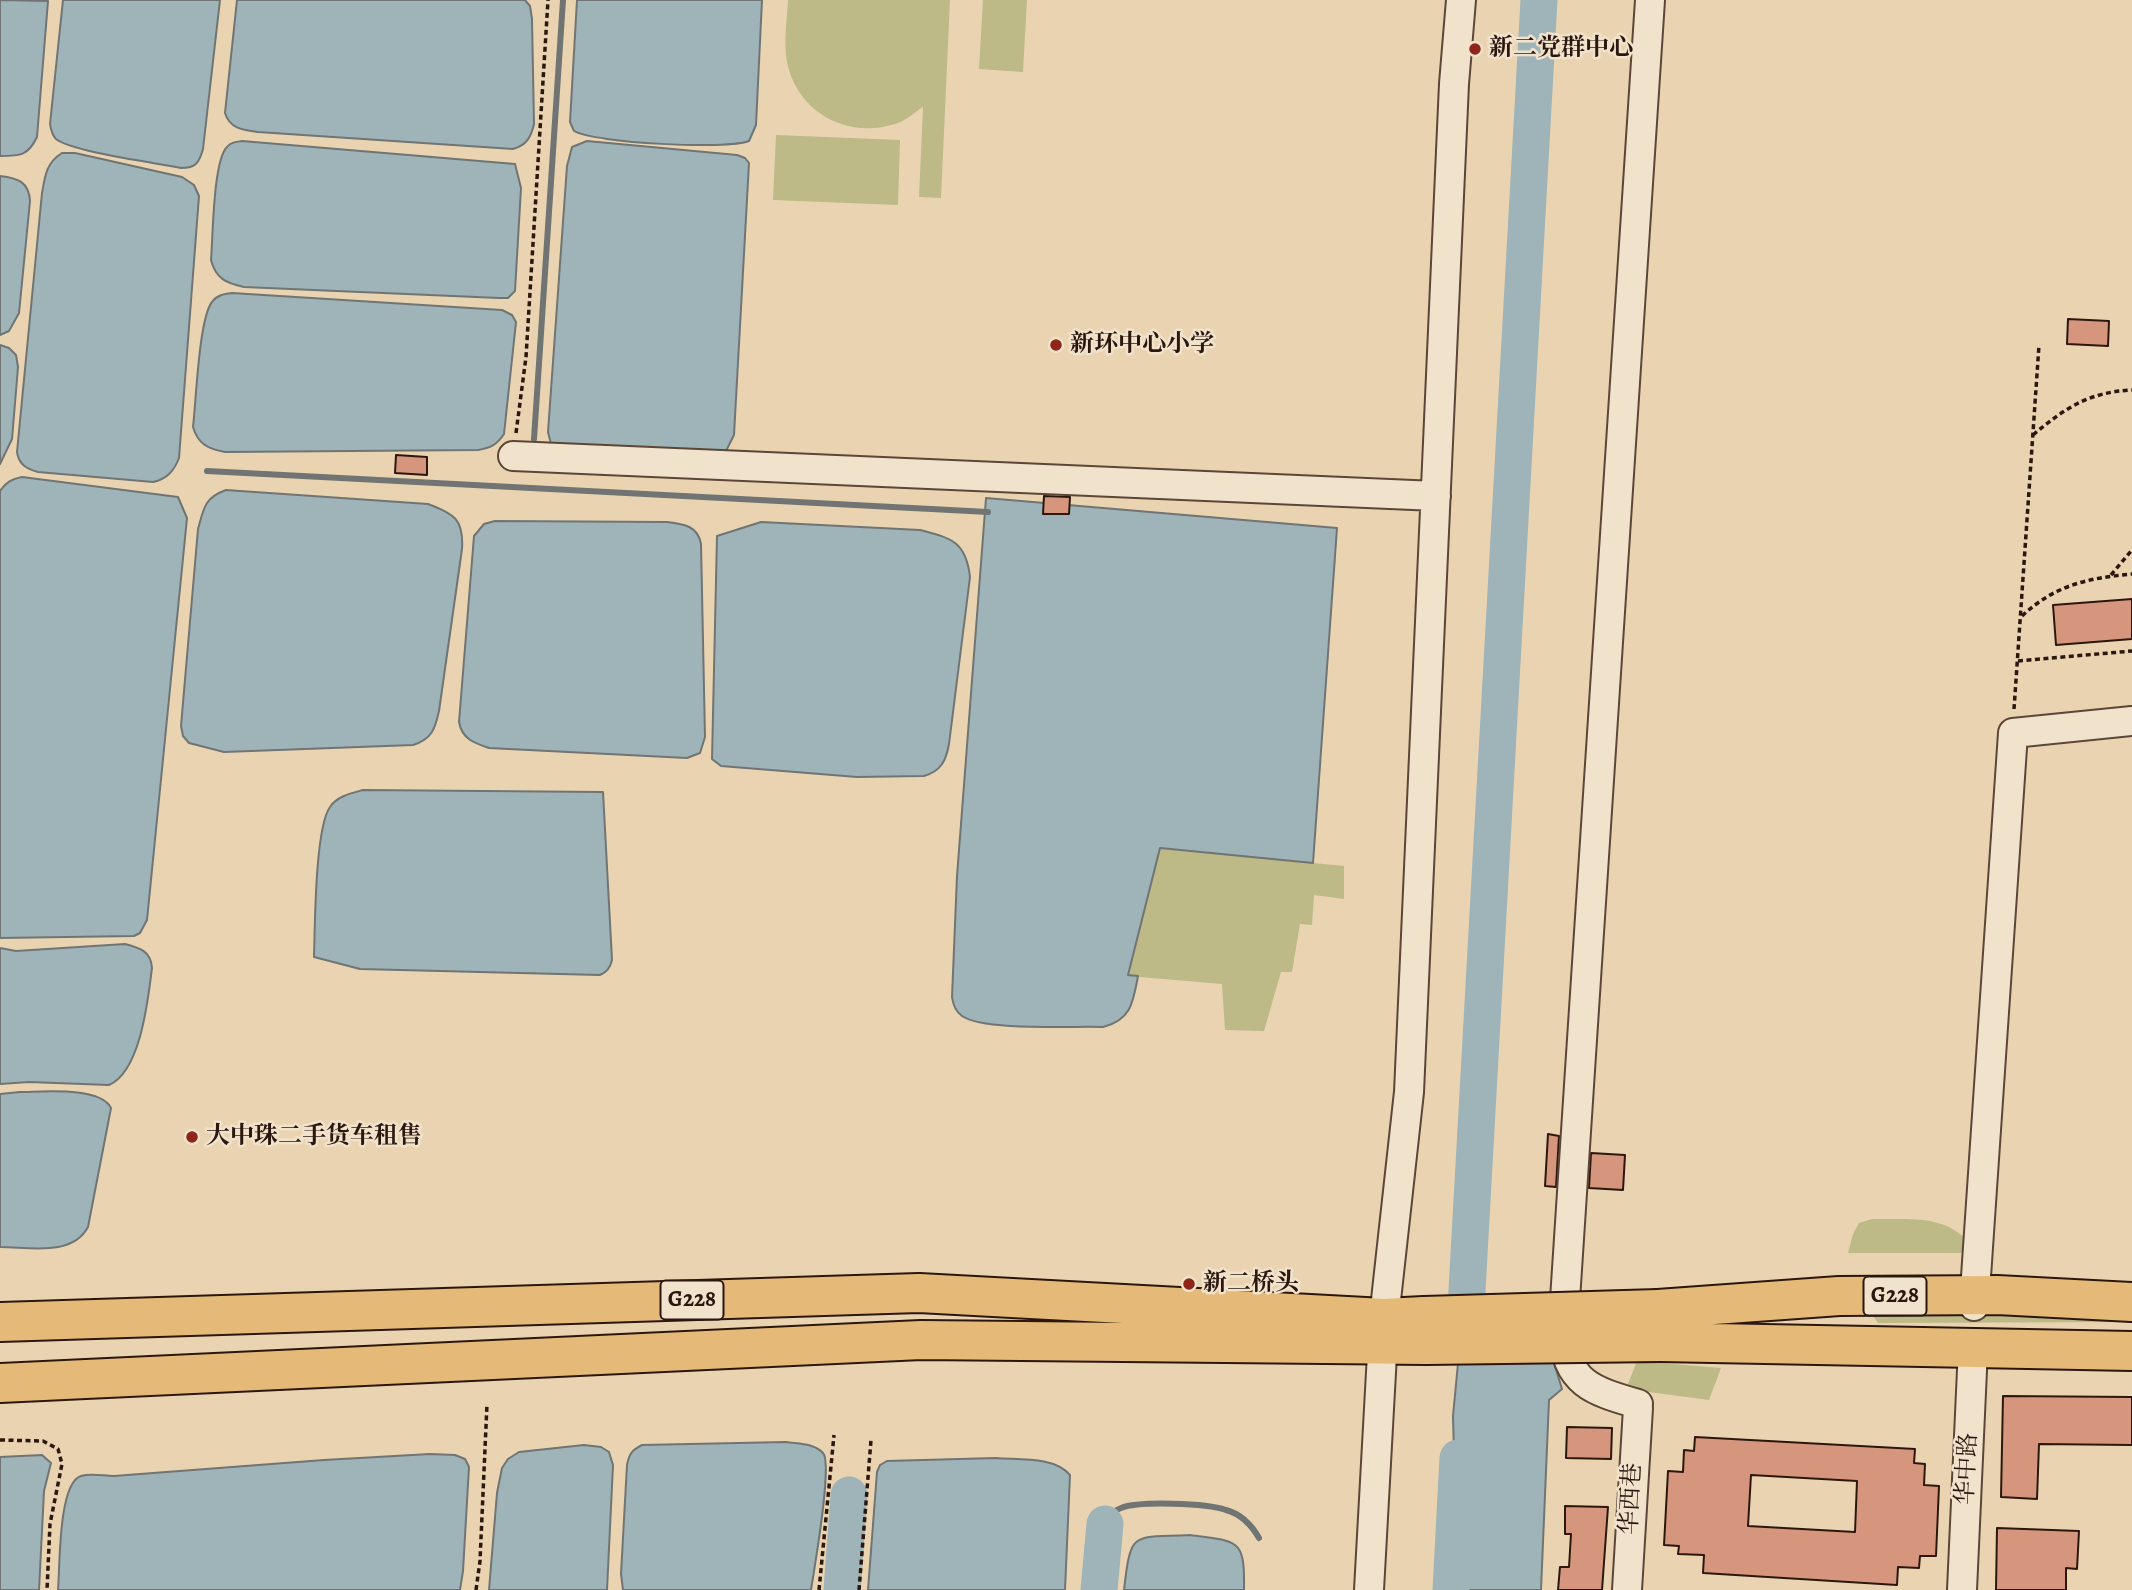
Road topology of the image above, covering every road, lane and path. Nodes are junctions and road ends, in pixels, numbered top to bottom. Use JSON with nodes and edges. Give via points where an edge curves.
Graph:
{"nodes":[{"id":1,"x":548,"y":0,"type":"edge"},
{"id":2,"x":1461,"y":0,"type":"edge"},
{"id":3,"x":1650,"y":0,"type":"edge"},
{"id":4,"x":2039,"y":345,"type":"dead end"},
{"id":5,"x":2132,"y":390,"type":"edge"},
{"id":6,"x":2033,"y":435,"type":"junction"},
{"id":7,"x":513,"y":456,"type":"joint"},
{"id":8,"x":1436,"y":496,"type":"junction"},
{"id":9,"x":2132,"y":550,"type":"edge"},
{"id":10,"x":2132,"y":574,"type":"edge"},
{"id":11,"x":2110,"y":576,"type":"junction"},
{"id":12,"x":2020,"y":618,"type":"junction"},
{"id":13,"x":2132,"y":651,"type":"edge"},
{"id":14,"x":2018,"y":662,"type":"junction"},
{"id":15,"x":2132,"y":721,"type":"edge"},
{"id":16,"x":2013,"y":733,"type":"junction"},
{"id":17,"x":2132,"y":1302,"type":"edge"},
{"id":18,"x":1975,"y":1306,"type":"dead end"},
{"id":19,"x":0,"y":1322,"type":"edge"},
{"id":20,"x":1659,"y":1325,"type":"junction"},
{"id":21,"x":1384,"y":1332,"type":"junction"},
{"id":22,"x":1973,"y":1348,"type":"junction"},
{"id":23,"x":2132,"y":1351,"type":"edge"},
{"id":24,"x":0,"y":1383,"type":"edge"},
{"id":25,"x":487,"y":1404,"type":"dead end"},
{"id":26,"x":834,"y":1435,"type":"dead end"},
{"id":27,"x":0,"y":1440,"type":"edge"},
{"id":28,"x":871,"y":1440,"type":"dead end"},
{"id":29,"x":47,"y":1590,"type":"edge"},
{"id":30,"x":476,"y":1590,"type":"edge"},
{"id":31,"x":819,"y":1590,"type":"edge"},
{"id":32,"x":859,"y":1590,"type":"edge"},
{"id":33,"x":1370,"y":1590,"type":"edge"},
{"id":34,"x":1627,"y":1590,"type":"edge"},
{"id":35,"x":1962,"y":1590,"type":"edge"}],
"edges":[{"from":1,"to":7,"type":"path","via":[[526,357]]},
{"from":2,"to":8,"type":"street"},
{"from":3,"to":34,"type":"street","name":"华西巷","via":[[1563,1330],[1567,1362],[1575,1374],[1598,1390],[1638,1406]]},
{"from":4,"to":6,"type":"path"},
{"from":5,"to":6,"type":"path","via":[[2107,391],[2062,410]]},
{"from":6,"to":12,"type":"path"},
{"from":7,"to":8,"type":"street"},
{"from":8,"to":21,"type":"street","via":[[1409,1091]]},
{"from":9,"to":11,"type":"path"},
{"from":10,"to":11,"type":"path"},
{"from":11,"to":12,"type":"path","via":[[2067,586],[2039,600]]},
{"from":12,"to":14,"type":"path"},
{"from":13,"to":14,"type":"path"},
{"from":14,"to":16,"type":"path"},
{"from":15,"to":16,"type":"street"},
{"from":16,"to":18,"type":"street"},
{"from":17,"to":20,"type":"highway","number":"G228","via":[[1997,1295],[1839,1296]]},
{"from":19,"to":21,"type":"highway","number":"G228","via":[[919,1293]]},
{"from":20,"to":21,"type":"highway","number":"G228","bridge":true},
{"from":20,"to":22,"type":"highway","number":"G228"},
{"from":21,"to":24,"type":"highway","number":"G228","via":[[921,1340]]},
{"from":21,"to":33,"type":"street"},
{"from":22,"to":23,"type":"highway","number":"G228"},
{"from":22,"to":35,"type":"street","name":"华中路"},
{"from":25,"to":30,"type":"path"},
{"from":26,"to":31,"type":"path"},
{"from":27,"to":29,"type":"path","via":[[43,1441],[58,1449],[62,1464],[50,1524]]},
{"from":28,"to":32,"type":"path"}]}
